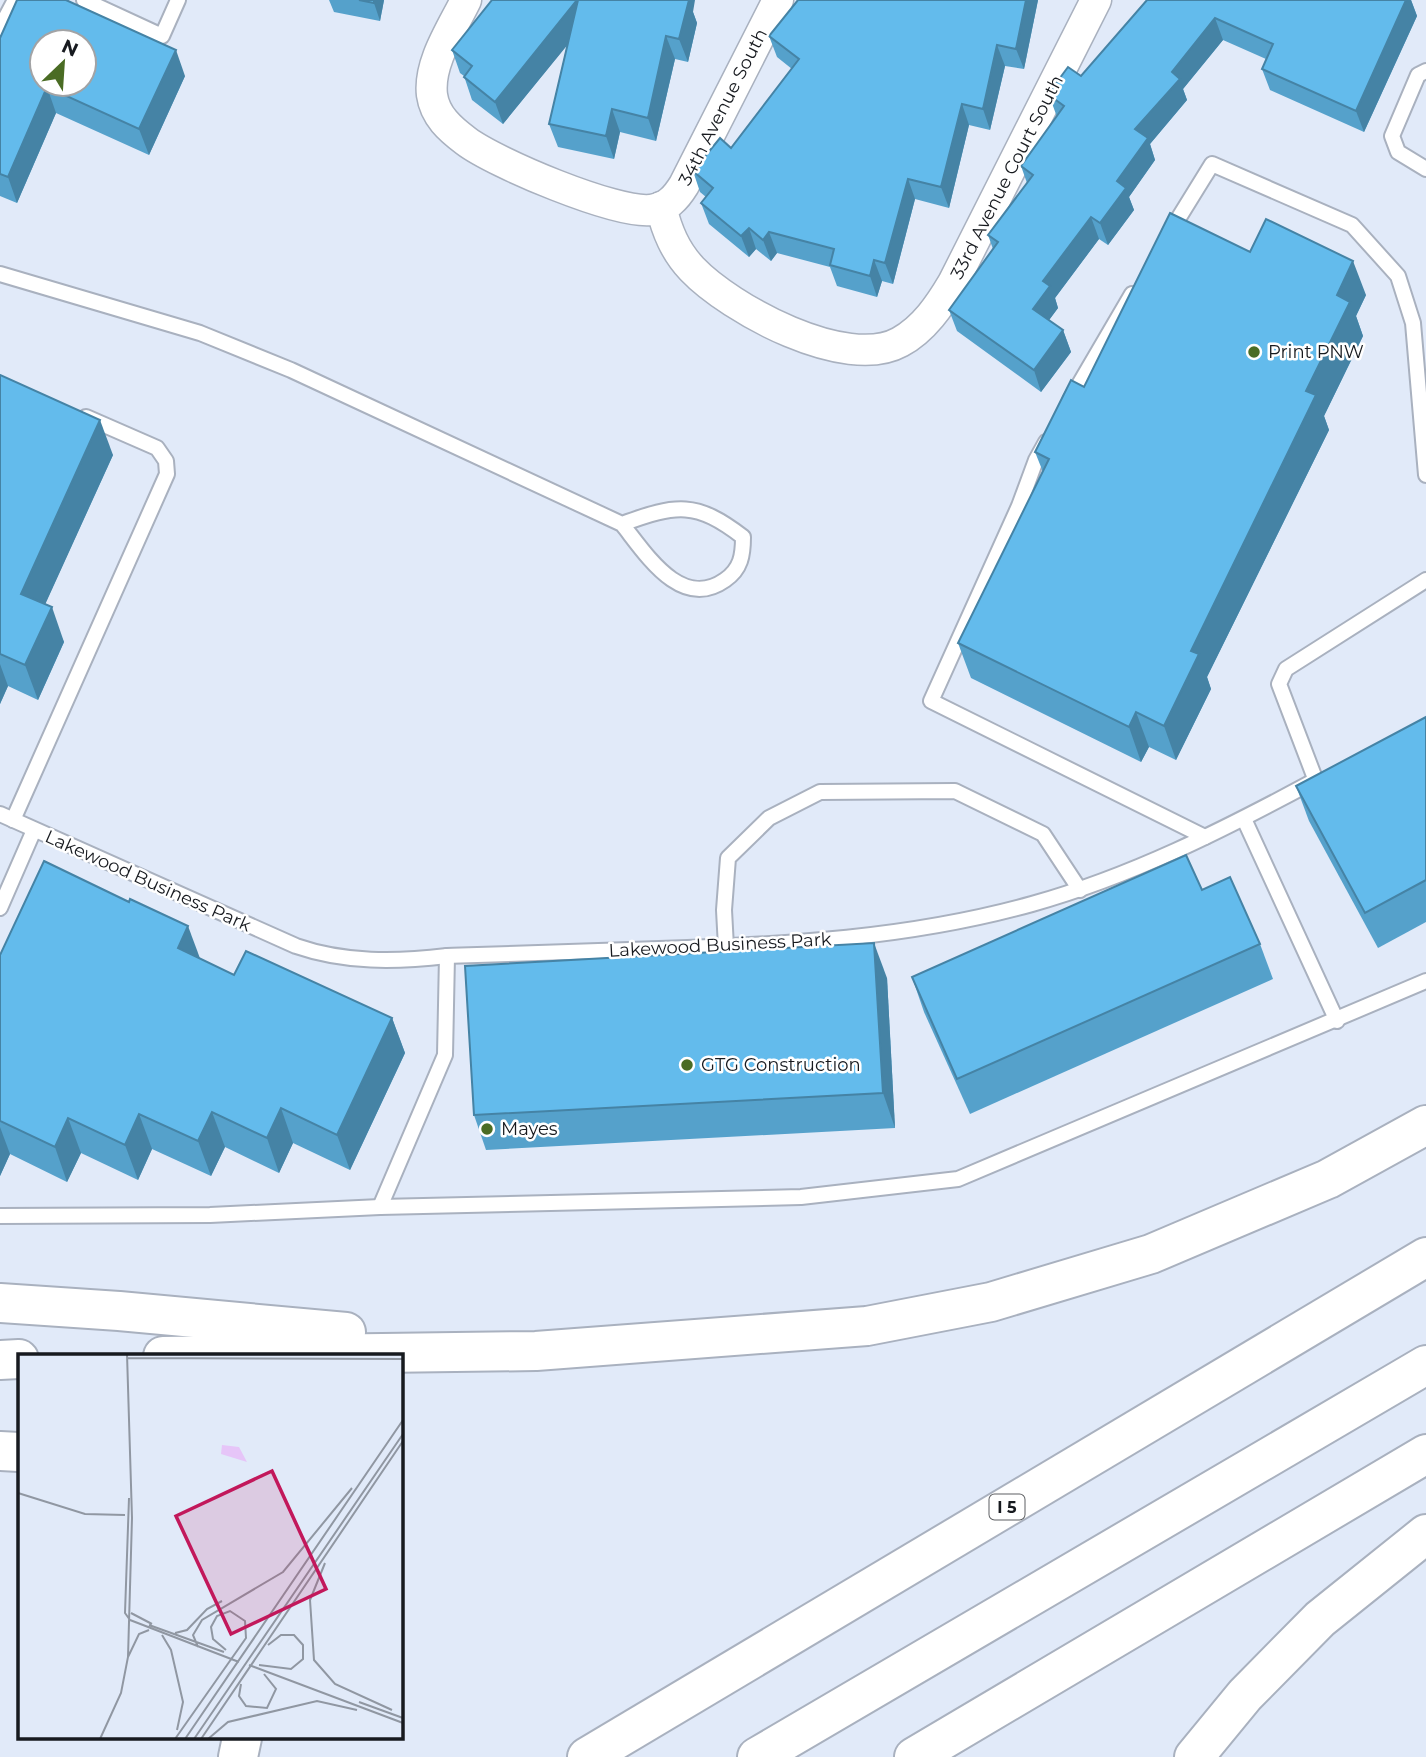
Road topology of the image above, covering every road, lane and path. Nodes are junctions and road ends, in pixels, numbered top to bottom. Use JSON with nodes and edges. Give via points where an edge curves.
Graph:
{"nodes":[{"id":1,"x":15,"y":0,"type":"edge"},
{"id":2,"x":84,"y":0,"type":"edge"},
{"id":3,"x":178,"y":0,"type":"edge"},
{"id":4,"x":466,"y":0,"type":"edge"},
{"id":5,"x":778,"y":0,"type":"edge"},
{"id":6,"x":1097,"y":0,"type":"edge"},
{"id":7,"x":0,"y":28,"type":"edge"},
{"id":8,"x":1426,"y":71,"type":"edge"},
{"id":9,"x":1426,"y":169,"type":"edge"},
{"id":10,"x":661,"y":207,"type":"junction"},
{"id":11,"x":1162,"y":245,"type":"edge"},
{"id":12,"x":0,"y":274,"type":"edge"},
{"id":13,"x":1141,"y":280,"type":"edge"},
{"id":14,"x":72,"y":411,"type":"edge"},
{"id":15,"x":1426,"y":475,"type":"edge"},
{"id":16,"x":622,"y":524,"type":"junction"},
{"id":17,"x":1426,"y":580,"type":"edge"},
{"id":18,"x":7,"y":817,"type":"edge"},
{"id":19,"x":1244,"y":819,"type":"junction"},
{"id":20,"x":34,"y":830,"type":"junction"},
{"id":21,"x":1205,"y":837,"type":"junction"},
{"id":22,"x":1080,"y":890,"type":"junction"},
{"id":23,"x":0,"y":908,"type":"edge"},
{"id":24,"x":726,"y":947,"type":"junction"},
{"id":25,"x":447,"y":956,"type":"junction"},
{"id":26,"x":1426,"y":981,"type":"edge"},
{"id":27,"x":1337,"y":1021,"type":"junction"},
{"id":28,"x":1426,"y":1125,"type":"edge"},
{"id":29,"x":380,"y":1207,"type":"junction"},
{"id":30,"x":0,"y":1216,"type":"edge"},
{"id":31,"x":1426,"y":1257,"type":"edge"},
{"id":32,"x":0,"y":1303,"type":"edge"},
{"id":33,"x":536,"y":1350,"type":"junction"},
{"id":34,"x":287,"y":1354,"type":"edge"},
{"id":35,"x":18,"y":1359,"type":"edge"},
{"id":36,"x":0,"y":1360,"type":"edge"},
{"id":37,"x":1426,"y":1365,"type":"edge"},
{"id":38,"x":0,"y":1451,"type":"edge"},
{"id":39,"x":18,"y":1452,"type":"edge"},
{"id":40,"x":1426,"y":1454,"type":"edge"},
{"id":41,"x":1426,"y":1534,"type":"edge"},
{"id":42,"x":587,"y":1757,"type":"edge"},
{"id":43,"x":757,"y":1757,"type":"edge"},
{"id":44,"x":914,"y":1757,"type":"edge"},
{"id":45,"x":1194,"y":1757,"type":"edge"}],
"edges":[{"from":1,"to":7,"type":"lane"},
{"from":2,"to":3,"type":"lane","via":[[162,36]]},
{"from":4,"to":10,"type":"street","via":[[432,82],[433,102],[450,128],[496,160],[615,205],[641,210]]},
{"from":5,"to":10,"type":"street","name":"34th Avenue South","via":[[684,185]]},
{"from":6,"to":10,"type":"street","name":"33rd Avenue Court South","via":[[953,283],[921,327],[900,342],[864,352],[846,349],[806,339],[760,316],[692,270],[670,238]]},
{"from":8,"to":9,"type":"lane","via":[[1418,75],[1392,136],[1398,152]]},
{"from":11,"to":15,"type":"lane","via":[[1213,164],[1352,225],[1398,276],[1413,323]]},
{"from":12,"to":16,"type":"lane","via":[[200,333],[303,375]]},
{"from":13,"to":21,"type":"lane","via":[[1036,460],[1020,506],[931,701]]},
{"from":14,"to":18,"type":"lane","via":[[157,448],[166,460],[167,474]]},
{"from":16,"to":16,"type":"lane","via":[[650,560],[692,590],[714,588],[733,575],[743,556],[743,537],[718,518],[689,508],[652,513]]},
{"from":17,"to":19,"type":"lane","name":"Lakewood Business Park","via":[[1286,669],[1279,684],[1322,777]]},
{"from":18,"to":20,"type":"lane","name":"Lakewood Business Park"},
{"from":19,"to":21,"type":"lane","name":"Lakewood Business Park"},
{"from":19,"to":27,"type":"lane"},
{"from":20,"to":23,"type":"lane"},
{"from":20,"to":25,"type":"lane","name":"Lakewood Business Park","via":[[311,952],[376,960]]},
{"from":21,"to":22,"type":"lane","name":"Lakewood Business Park"},
{"from":22,"to":24,"type":"lane","name":"Lakewood Business Park","via":[[984,916],[885,934]]},
{"from":22,"to":24,"type":"lane","via":[[1043,834],[955,791],[820,792],[769,818],[728,858]]},
{"from":24,"to":25,"type":"lane","name":"Lakewood Business Park"},
{"from":25,"to":29,"type":"lane","via":[[445,1055]]},
{"from":26,"to":27,"type":"lane"},
{"from":27,"to":29,"type":"lane","via":[[958,1179],[801,1197]]},
{"from":28,"to":33,"type":"highway","via":[[1328,1179],[1151,1254],[991,1302],[867,1326]]},
{"from":29,"to":30,"type":"lane","via":[[210,1215]]},
{"from":31,"to":42,"type":"highway","number":"I 5"},
{"from":32,"to":33,"type":"highway"},
{"from":33,"to":34,"type":"highway"},
{"from":35,"to":36,"type":"highway"},
{"from":37,"to":43,"type":"highway"},
{"from":38,"to":39,"type":"highway"},
{"from":40,"to":44,"type":"highway"},
{"from":41,"to":45,"type":"highway","via":[[1320,1619],[1245,1695]]}]}
